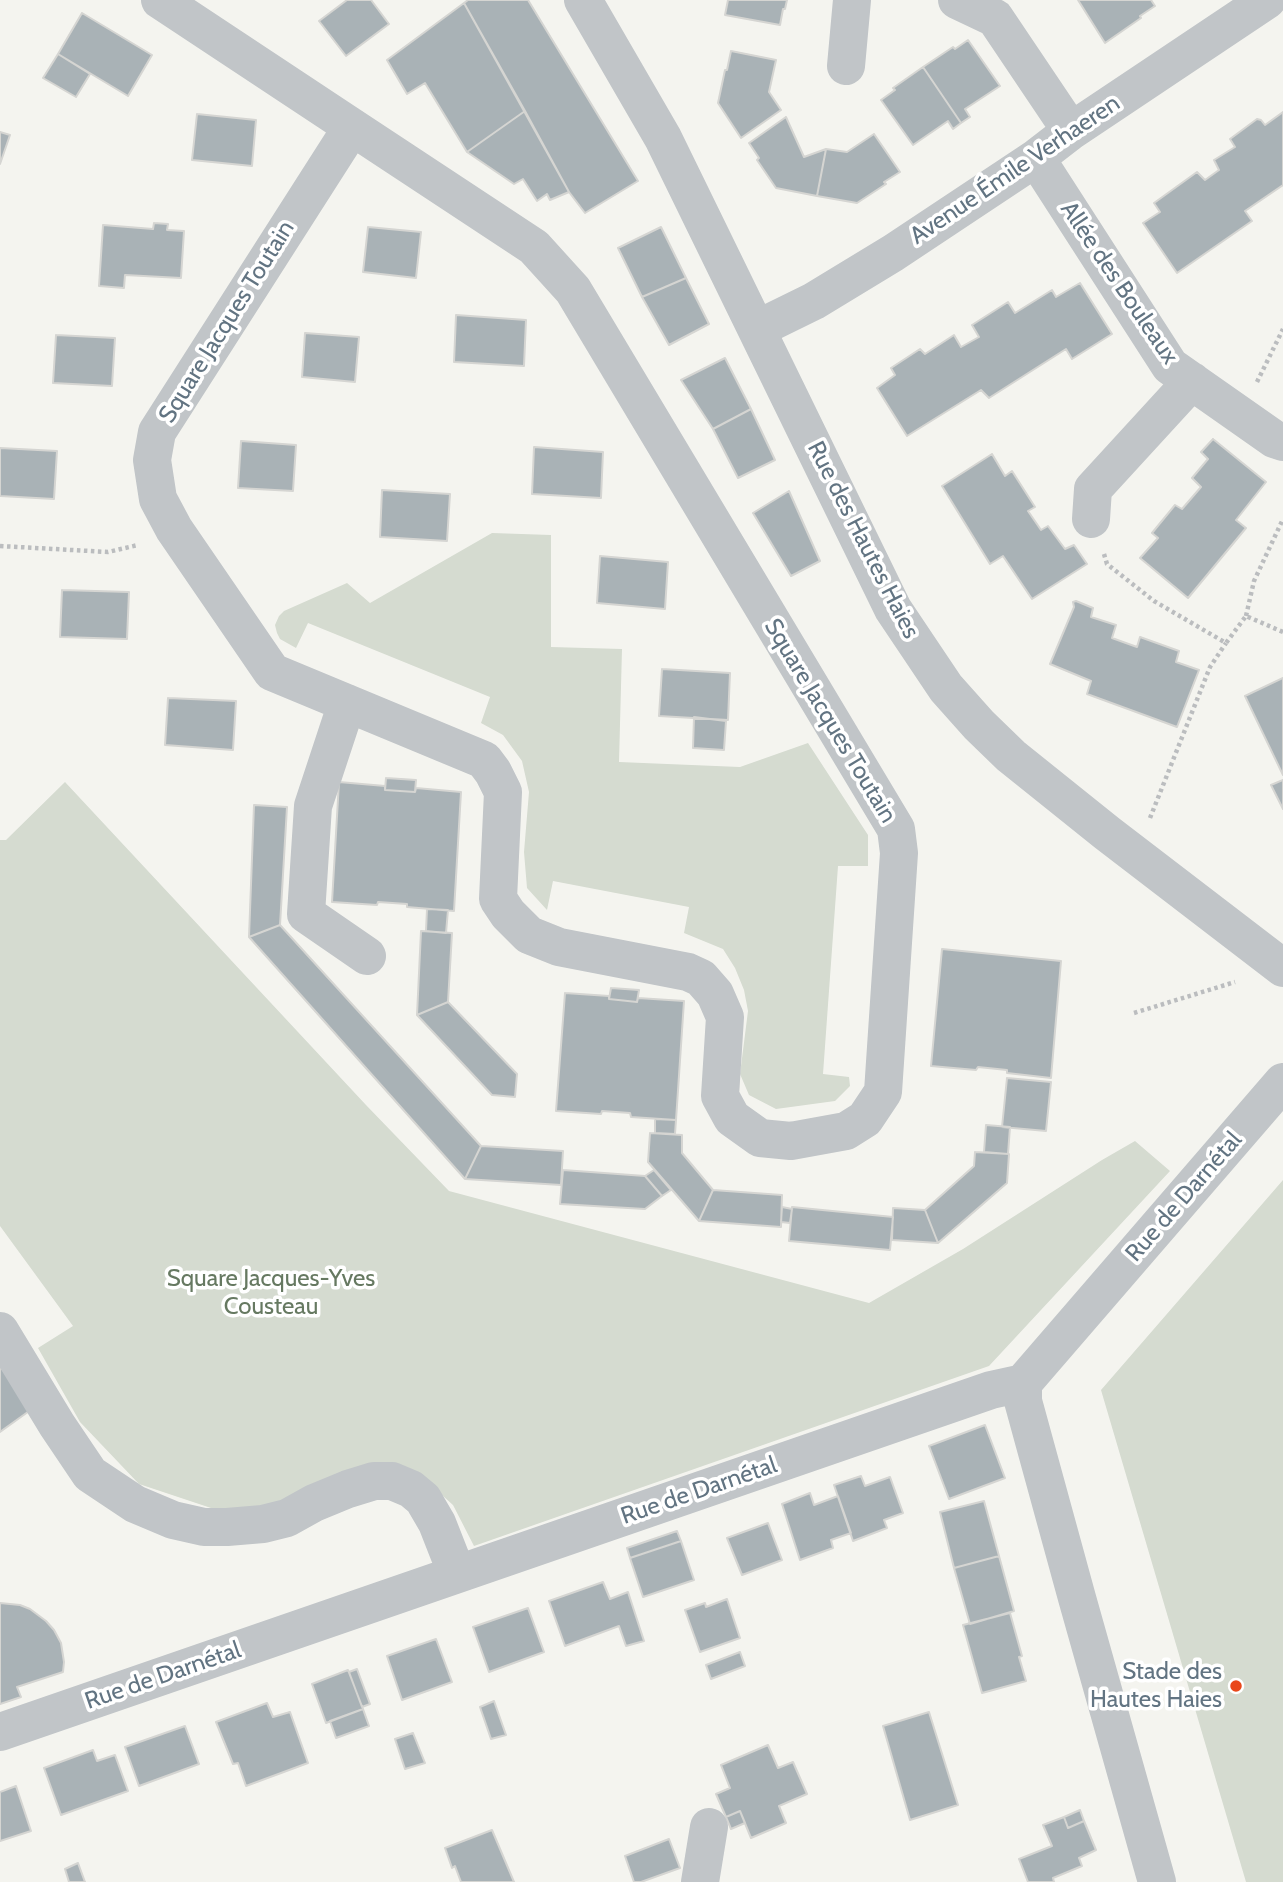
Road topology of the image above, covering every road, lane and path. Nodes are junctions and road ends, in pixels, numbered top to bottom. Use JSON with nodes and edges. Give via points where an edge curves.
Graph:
{"nodes":[{"id":1,"x":160,"y":0,"type":"edge"},
{"id":2,"x":583,"y":0,"type":"edge"},
{"id":3,"x":852,"y":0,"type":"edge"},
{"id":4,"x":957,"y":0,"type":"edge"},
{"id":5,"x":1267,"y":0,"type":"edge"},
{"id":6,"x":846,"y":66,"type":"dead end"},
{"id":7,"x":352,"y":127,"type":"junction"},
{"id":8,"x":1071,"y":131,"type":"junction"},
{"id":9,"x":1037,"y":158,"type":"junction"},
{"id":10,"x":757,"y":329,"type":"junction"},
{"id":11,"x":1283,"y":329,"type":"edge"},
{"id":12,"x":1192,"y":381,"type":"junction"},
{"id":13,"x":1254,"y":387,"type":"dead end"},
{"id":14,"x":1283,"y":442,"type":"edge"},
{"id":15,"x":1091,"y":519,"type":"joint"},
{"id":16,"x":1283,"y":519,"type":"edge"},
{"id":17,"x":142,"y":544,"type":"dead end"},
{"id":18,"x":0,"y":545,"type":"edge"},
{"id":19,"x":1246,"y":616,"type":"junction"},
{"id":20,"x":1283,"y":632,"type":"edge"},
{"id":21,"x":1226,"y":643,"type":"junction"},
{"id":22,"x":347,"y":704,"type":"junction"},
{"id":23,"x":1146,"y":826,"type":"dead end"},
{"id":24,"x":367,"y":956,"type":"dead end"},
{"id":25,"x":1283,"y":968,"type":"edge"},
{"id":26,"x":1242,"y":980,"type":"dead end"},
{"id":27,"x":1134,"y":1013,"type":"dead end"},
{"id":28,"x":1283,"y":1082,"type":"edge"},
{"id":29,"x":0,"y":1331,"type":"edge"},
{"id":30,"x":1023,"y":1383,"type":"junction"},
{"id":31,"x":457,"y":1574,"type":"junction"},
{"id":32,"x":0,"y":1732,"type":"edge"},
{"id":33,"x":709,"y":1827,"type":"dead end"},
{"id":34,"x":700,"y":1882,"type":"edge"},
{"id":35,"x":1157,"y":1882,"type":"edge"}],
"edges":[{"from":1,"to":7,"type":"street","name":"Square Jacques Toutain"},
{"from":2,"to":10,"type":"street","name":"Rue des Hautes Haies","via":[[663,138]]},
{"from":3,"to":6,"type":"street"},
{"from":4,"to":8,"type":"street","via":[[995,18]]},
{"from":5,"to":8,"type":"street","name":"Avenue Émile Verhaeren"},
{"from":7,"to":22,"type":"street","name":"Square Jacques Toutain","via":[[157,432],[152,460],[158,499],[174,529],[272,672]]},
{"from":7,"to":22,"type":"street","name":"Square Jacques Toutain","via":[[534,247],[573,290],[896,829],[899,853],[883,1092],[864,1119],[846,1131],[791,1141],[760,1138],[732,1118],[720,1096],[724,1017],[715,993],[688,972],[559,947],[529,934],[498,900],[503,792],[484,760]]},
{"from":8,"to":9,"type":"street","name":"Avenue Émile Verhaeren"},
{"from":9,"to":10,"type":"street","name":"Avenue Émile Verhaeren","via":[[814,302]]},
{"from":9,"to":12,"type":"street","name":"Allée des Bouleaux","via":[[1170,366]]},
{"from":10,"to":25,"type":"street","name":"Rue des Hautes Haies","via":[[893,609],[946,688],[1011,756]]},
{"from":11,"to":13,"type":"path"},
{"from":12,"to":14,"type":"street","name":"Allée des Bouleaux"},
{"from":12,"to":15,"type":"street","via":[[1093,489]]},
{"from":15,"to":21,"type":"path","via":[[1107,564],[1154,601]]},
{"from":16,"to":19,"type":"path","via":[[1254,581]]},
{"from":17,"to":18,"type":"path","via":[[108,552]]},
{"from":19,"to":20,"type":"path"},
{"from":19,"to":21,"type":"path"},
{"from":21,"to":23,"type":"path","via":[[1210,667]]},
{"from":22,"to":24,"type":"street","via":[[313,806],[306,914]]},
{"from":26,"to":27,"type":"path"},
{"from":28,"to":30,"type":"street","name":"Rue de Darnétal"},
{"from":29,"to":31,"type":"street","via":[[90,1474],[135,1504],[204,1527],[251,1525],[286,1518],[374,1481],[392,1481],[423,1499]]},
{"from":30,"to":31,"type":"street","name":"Rue de Darnétal","via":[[991,1390]]},
{"from":30,"to":35,"type":"street","via":[[1023,1401]]},
{"from":31,"to":32,"type":"street","name":"Rue de Darnétal"},
{"from":33,"to":34,"type":"street"}]}
